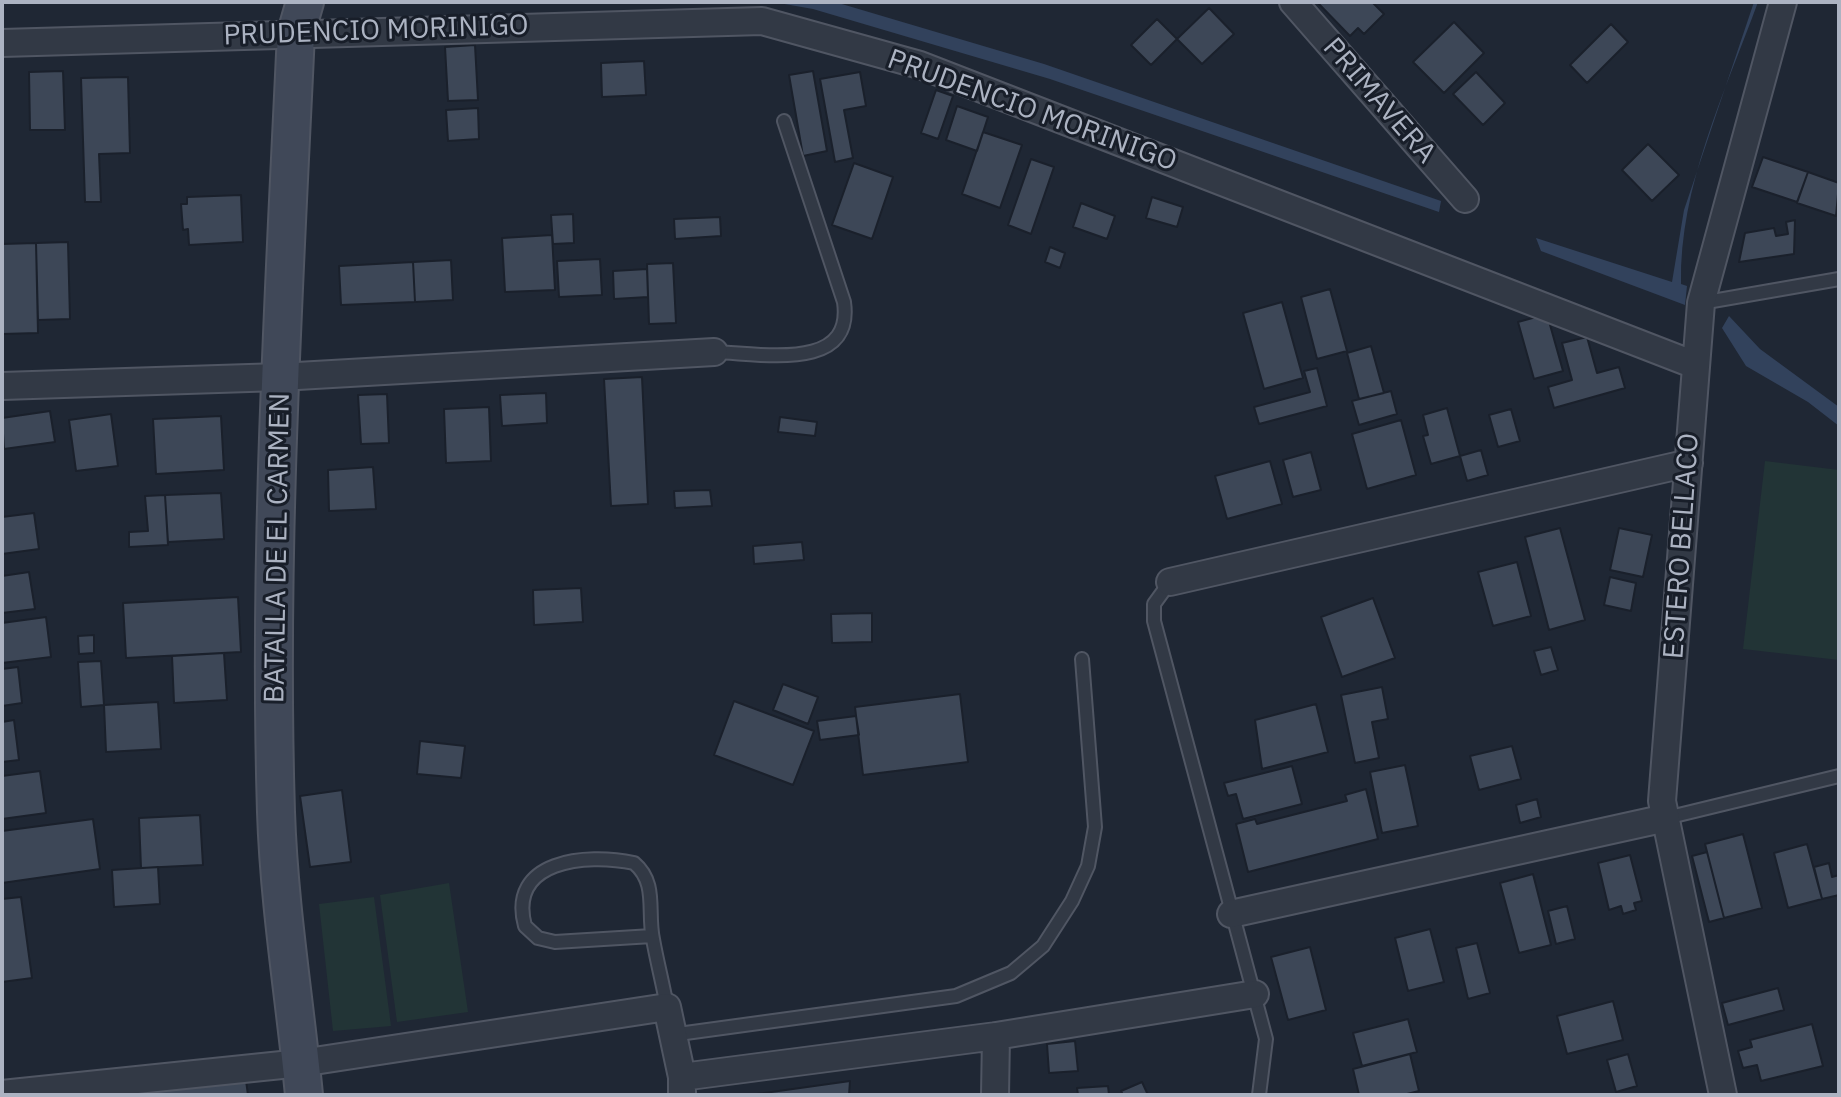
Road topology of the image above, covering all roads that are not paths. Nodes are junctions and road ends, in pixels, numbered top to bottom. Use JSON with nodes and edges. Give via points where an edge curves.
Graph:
{"nodes":[{"id":1,"x":1293,"y":2,"type":"edge"},
{"id":2,"x":1783,"y":2,"type":"edge"},
{"id":3,"x":769,"y":9,"type":"edge"},
{"id":4,"x":301,"y":18,"type":"edge"},
{"id":5,"x":2,"y":43,"type":"edge"},
{"id":6,"x":784,"y":121,"type":"dead end"},
{"id":7,"x":1465,"y":199,"type":"dead end"},
{"id":8,"x":1839,"y":279,"type":"edge"},
{"id":9,"x":1701,"y":303,"type":"junction"},
{"id":10,"x":714,"y":352,"type":"joint"},
{"id":11,"x":1695,"y":365,"type":"junction"},
{"id":12,"x":280,"y":377,"type":"junction"},
{"id":13,"x":2,"y":386,"type":"edge"},
{"id":14,"x":1689,"y":463,"type":"junction"},
{"id":15,"x":1170,"y":582,"type":"joint"},
{"id":16,"x":1082,"y":659,"type":"dead end"},
{"id":17,"x":1839,"y":776,"type":"edge"},
{"id":18,"x":1666,"y":818,"type":"junction"},
{"id":19,"x":1231,"y":914,"type":"junction"},
{"id":20,"x":652,"y":936,"type":"junction"},
{"id":21,"x":1255,"y":994,"type":"junction"},
{"id":22,"x":667,"y":1007,"type":"junction"},
{"id":23,"x":671,"y":1035,"type":"junction"},
{"id":24,"x":996,"y":1036,"type":"junction"},
{"id":25,"x":303,"y":1079,"type":"edge"},
{"id":26,"x":682,"y":1086,"type":"edge"},
{"id":27,"x":2,"y":1094,"type":"edge"},
{"id":28,"x":995,"y":1095,"type":"edge"},
{"id":29,"x":1259,"y":1095,"type":"edge"},
{"id":30,"x":1723,"y":1095,"type":"edge"}],
"edges":[{"from":1,"to":7,"type":"street","name":"PRIMAVERA"},
{"from":2,"to":9,"type":"street","name":"ESTERO BELLACO"},
{"from":3,"to":4,"type":"street","name":"PRUDENCIO MORINIGO"},
{"from":3,"to":11,"type":"street","name":"PRUDENCIO MORINIGO"},
{"from":4,"to":5,"type":"street","name":"PRUDENCIO MORINIGO"},
{"from":4,"to":12,"type":"street","name":"BATALLA DE EL CARMEN"},
{"from":6,"to":10,"type":"lane","via":[[844,302],[842,335],[828,348],[810,354]]},
{"from":8,"to":9,"type":"lane"},
{"from":9,"to":11,"type":"street","name":"ESTERO BELLACO"},
{"from":10,"to":12,"type":"street"},
{"from":11,"to":14,"type":"street","name":"ESTERO BELLACO"},
{"from":12,"to":13,"type":"street"},
{"from":12,"to":25,"type":"street","name":"BATALLA DE EL CARMEN","via":[[276,815]]},
{"from":14,"to":15,"type":"street"},
{"from":14,"to":18,"type":"street","name":"ESTERO BELLACO","via":[[1662,801]]},
{"from":15,"to":19,"type":"lane","via":[[1154,604],[1154,621]]},
{"from":16,"to":23,"type":"lane","via":[[1095,827],[1088,866],[1043,946],[1011,973],[956,996]]},
{"from":17,"to":18,"type":"lane"},
{"from":18,"to":19,"type":"street"},
{"from":18,"to":30,"type":"street","name":"ESTERO BELLACO"},
{"from":19,"to":21,"type":"lane"},
{"from":20,"to":20,"type":"lane","via":[[647,879],[634,863],[594,860],[544,869],[522,894],[525,926],[538,938],[555,942]]},
{"from":20,"to":22,"type":"lane"},
{"from":21,"to":24,"type":"street"},
{"from":21,"to":29,"type":"lane","via":[[1266,1039]]},
{"from":22,"to":23,"type":"street"},
{"from":22,"to":25,"type":"street"},
{"from":23,"to":26,"type":"street"},
{"from":24,"to":26,"type":"street"},
{"from":24,"to":28,"type":"street"},
{"from":25,"to":27,"type":"street"}]}
